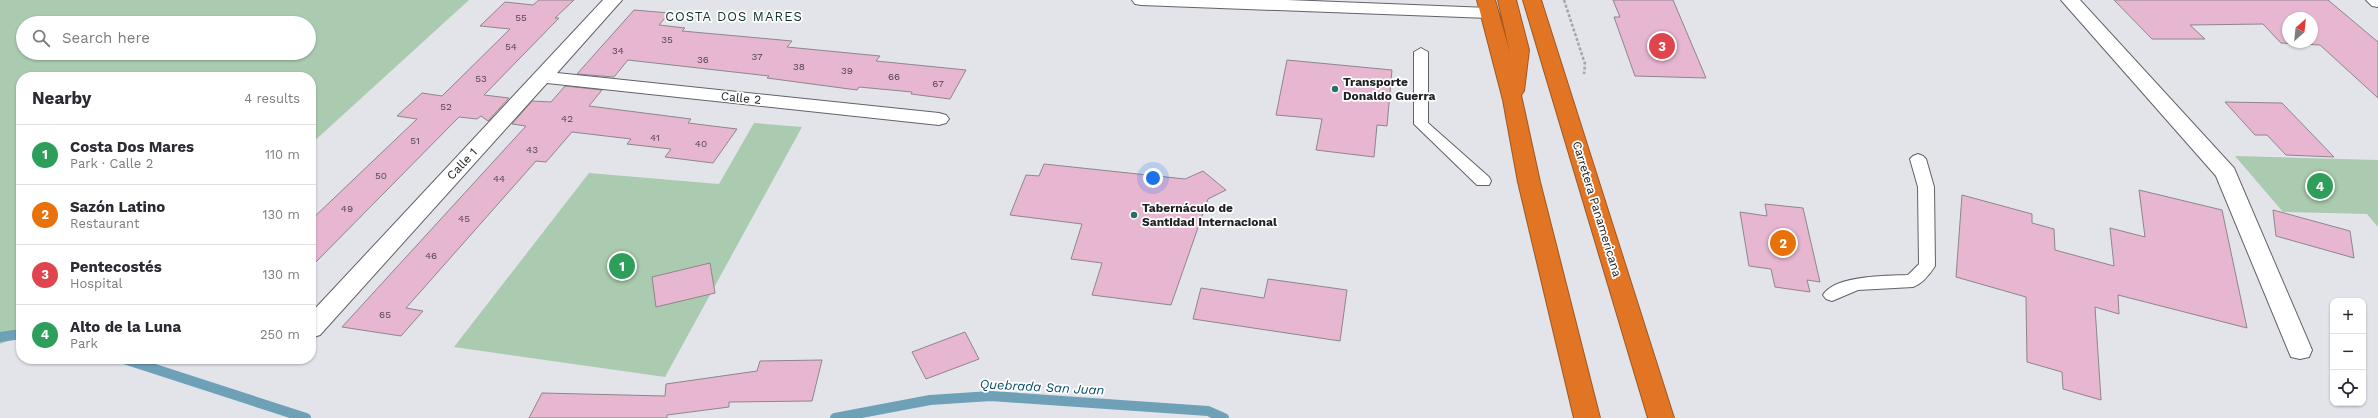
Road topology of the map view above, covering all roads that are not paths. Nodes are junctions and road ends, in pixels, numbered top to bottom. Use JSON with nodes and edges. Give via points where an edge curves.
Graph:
{"nodes":[{"id":1,"x":613,"y":0,"type":"edge"},
{"id":2,"x":1141,"y":0,"type":"edge"},
{"id":3,"x":1507,"y":0,"type":"edge"},
{"id":4,"x":1532,"y":0,"type":"edge"},
{"id":5,"x":2070,"y":0,"type":"edge"},
{"id":6,"x":2375,"y":0,"type":"edge"},
{"id":7,"x":2378,"y":2,"type":"edge"},
{"id":8,"x":1488,"y":6,"type":"edge"},
{"id":9,"x":1421,"y":52,"type":"dead end"},
{"id":10,"x":542,"y":77,"type":"junction"},
{"id":11,"x":1513,"y":100,"type":"junction"},
{"id":12,"x":940,"y":119,"type":"dead end"},
{"id":13,"x":1918,"y":159,"type":"dead end"},
{"id":14,"x":1483,"y":181,"type":"dead end"},
{"id":15,"x":1832,"y":295,"type":"dead end"},
{"id":16,"x":316,"y":324,"type":"edge"},
{"id":17,"x":2300,"y":350,"type":"dead end"},
{"id":18,"x":1587,"y":418,"type":"edge"},
{"id":19,"x":1661,"y":418,"type":"edge"}],
"edges":[{"from":1,"to":10,"type":"street","name":"Calle 1"},
{"from":2,"to":8,"type":"street"},
{"from":3,"to":11,"type":"highway","via":[[1520,50]]},
{"from":4,"to":19,"type":"highway","name":"Carretera Panamericana"},
{"from":5,"to":17,"type":"street","via":[[2226,173]]},
{"from":6,"to":7,"type":"street"},
{"from":8,"to":11,"type":"highway"},
{"from":9,"to":14,"type":"lane","via":[[1421,124]]},
{"from":10,"to":12,"type":"street","name":"Calle 2"},
{"from":10,"to":16,"type":"street","name":"Calle 1"},
{"from":11,"to":18,"type":"highway","via":[[1529,182]]},
{"from":13,"to":15,"type":"lane","via":[[1926,187],[1927,266],[1913,281],[1856,284]]}]}
